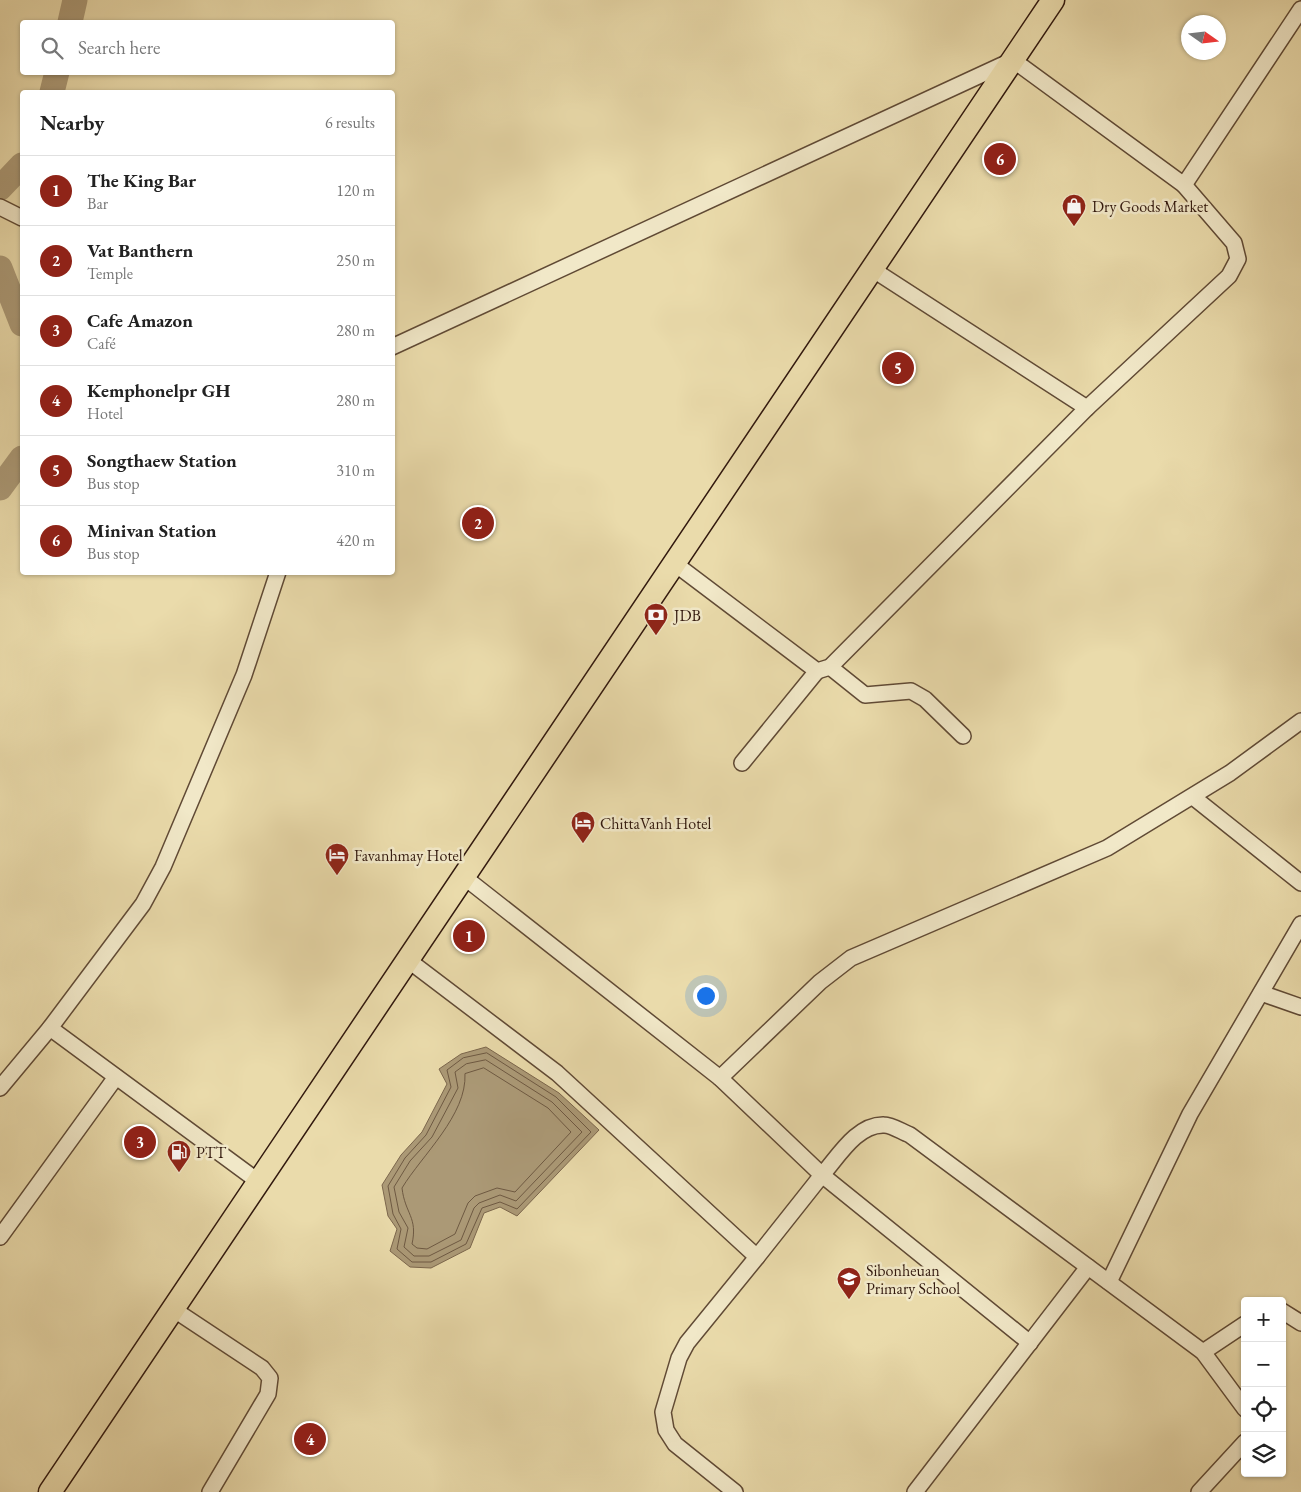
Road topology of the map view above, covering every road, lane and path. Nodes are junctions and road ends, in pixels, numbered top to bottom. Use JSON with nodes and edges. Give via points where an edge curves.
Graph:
{"nodes":[{"id":1,"x":1053,"y":0,"type":"edge"},
{"id":2,"x":1301,"y":9,"type":"edge"},
{"id":3,"x":1013,"y":60,"type":"junction"},
{"id":4,"x":1184,"y":185,"type":"junction"},
{"id":5,"x":0,"y":207,"type":"edge"},
{"id":6,"x":20,"y":217,"type":"edge"},
{"id":7,"x":872,"y":268,"type":"junction"},
{"id":8,"x":395,"y":346,"type":"edge"},
{"id":9,"x":1086,"y":408,"type":"junction"},
{"id":10,"x":674,"y":564,"type":"junction"},
{"id":11,"x":277,"y":575,"type":"edge"},
{"id":12,"x":823,"y":669,"type":"junction"},
{"id":13,"x":1301,"y":721,"type":"edge"},
{"id":14,"x":963,"y":736,"type":"dead end"},
{"id":15,"x":742,"y":763,"type":"dead end"},
{"id":16,"x":1193,"y":798,"type":"junction"},
{"id":17,"x":464,"y":877,"type":"junction"},
{"id":18,"x":1301,"y":883,"type":"edge"},
{"id":19,"x":1301,"y":924,"type":"edge"},
{"id":20,"x":408,"y":960,"type":"junction"},
{"id":21,"x":1261,"y":993,"type":"junction"},
{"id":22,"x":1301,"y":1007,"type":"edge"},
{"id":23,"x":50,"y":1028,"type":"junction"},
{"id":24,"x":116,"y":1077,"type":"junction"},
{"id":25,"x":720,"y":1078,"type":"junction"},
{"id":26,"x":0,"y":1088,"type":"edge"},
{"id":27,"x":822,"y":1175,"type":"junction"},
{"id":28,"x":259,"y":1182,"type":"junction"},
{"id":29,"x":0,"y":1237,"type":"edge"},
{"id":30,"x":757,"y":1257,"type":"junction"},
{"id":31,"x":1088,"y":1267,"type":"junction"},
{"id":32,"x":1109,"y":1282,"type":"junction"},
{"id":33,"x":173,"y":1310,"type":"junction"},
{"id":34,"x":1286,"y":1313,"type":"edge"},
{"id":35,"x":1301,"y":1322,"type":"edge"},
{"id":36,"x":1241,"y":1327,"type":"edge"},
{"id":37,"x":1030,"y":1343,"type":"junction"},
{"id":38,"x":1203,"y":1352,"type":"junction"},
{"id":39,"x":1241,"y":1404,"type":"edge"},
{"id":40,"x":1241,"y":1446,"type":"edge"},
{"id":41,"x":50,"y":1492,"type":"edge"},
{"id":42,"x":210,"y":1492,"type":"edge"},
{"id":43,"x":735,"y":1492,"type":"edge"},
{"id":44,"x":915,"y":1492,"type":"edge"},
{"id":45,"x":1199,"y":1492,"type":"edge"}],
"edges":[{"from":1,"to":3,"type":"highway"},
{"from":2,"to":4,"type":"street"},
{"from":3,"to":4,"type":"street"},
{"from":3,"to":7,"type":"highway"},
{"from":3,"to":8,"type":"street"},
{"from":4,"to":9,"type":"street","via":[[1234,243],[1238,260],[1229,276]]},
{"from":5,"to":6,"type":"street"},
{"from":7,"to":9,"type":"street"},
{"from":7,"to":10,"type":"highway"},
{"from":9,"to":12,"type":"street"},
{"from":10,"to":12,"type":"street"},
{"from":10,"to":17,"type":"highway"},
{"from":11,"to":23,"type":"street","via":[[244,675],[163,868],[143,904]]},
{"from":12,"to":14,"type":"street","via":[[865,696],[911,691],[925,699]]},
{"from":12,"to":15,"type":"street"},
{"from":13,"to":16,"type":"street"},
{"from":16,"to":18,"type":"street"},
{"from":16,"to":25,"type":"street","via":[[1107,848],[851,958],[820,982]]},
{"from":17,"to":20,"type":"highway"},
{"from":17,"to":25,"type":"street"},
{"from":19,"to":21,"type":"street"},
{"from":20,"to":28,"type":"highway"},
{"from":20,"to":30,"type":"street","via":[[557,1072]]},
{"from":21,"to":22,"type":"street"},
{"from":21,"to":32,"type":"street","via":[[1190,1114]]},
{"from":23,"to":24,"type":"street"},
{"from":23,"to":26,"type":"street"},
{"from":24,"to":28,"type":"street"},
{"from":24,"to":29,"type":"street"},
{"from":25,"to":27,"type":"street"},
{"from":27,"to":30,"type":"street"},
{"from":27,"to":31,"type":"street","via":[[849,1143],[868,1127],[886,1124],[910,1135]]},
{"from":27,"to":37,"type":"street"},
{"from":28,"to":33,"type":"highway"},
{"from":30,"to":43,"type":"street","via":[[687,1343],[679,1358],[663,1412],[666,1430],[675,1444]]},
{"from":31,"to":32,"type":"street"},
{"from":31,"to":37,"type":"street"},
{"from":32,"to":38,"type":"street"},
{"from":33,"to":41,"type":"highway"},
{"from":33,"to":42,"type":"street","via":[[262,1368],[270,1378],[268,1394]]},
{"from":34,"to":35,"type":"street"},
{"from":36,"to":38,"type":"street"},
{"from":37,"to":44,"type":"street"},
{"from":38,"to":39,"type":"street"},
{"from":40,"to":45,"type":"street"}]}
